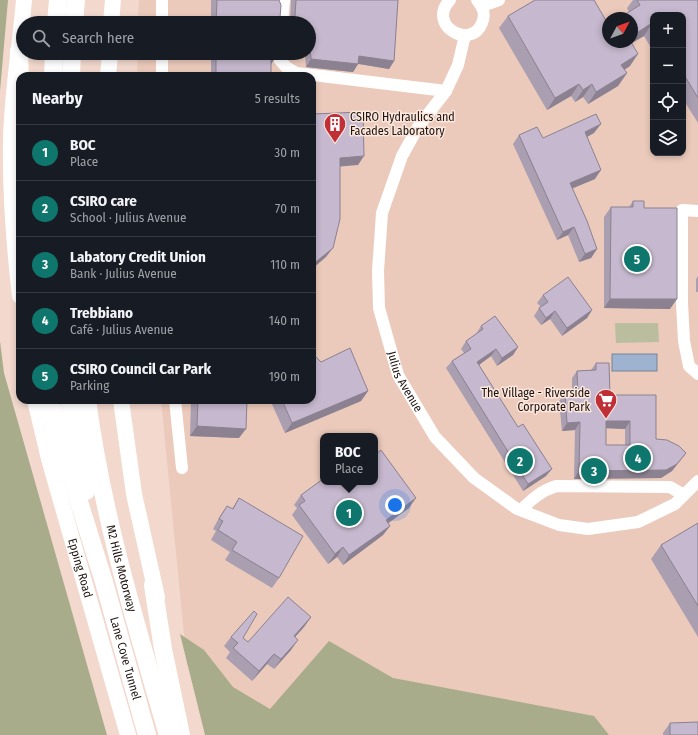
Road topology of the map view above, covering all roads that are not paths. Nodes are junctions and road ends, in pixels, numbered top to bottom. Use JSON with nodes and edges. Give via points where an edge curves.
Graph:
{"nodes":[{"id":1,"x":24,"y":0,"type":"edge"},
{"id":2,"x":58,"y":0,"type":"edge"},
{"id":3,"x":76,"y":0,"type":"edge"},
{"id":4,"x":113,"y":0,"type":"edge"},
{"id":5,"x":162,"y":0,"type":"edge"},
{"id":6,"x":284,"y":0,"type":"edge"},
{"id":7,"x":448,"y":0,"type":"edge"},
{"id":8,"x":499,"y":0,"type":"edge"},
{"id":9,"x":480,"y":3,"type":"edge"},
{"id":10,"x":22,"y":16,"type":"edge"},
{"id":11,"x":57,"y":16,"type":"edge"},
{"id":12,"x":75,"y":16,"type":"edge"},
{"id":13,"x":112,"y":16,"type":"edge"},
{"id":14,"x":162,"y":16,"type":"edge"},
{"id":15,"x":283,"y":16,"type":"edge"},
{"id":16,"x":465,"y":35,"type":"junction"},
{"id":17,"x":18,"y":60,"type":"edge"},
{"id":18,"x":19,"y":60,"type":"edge"},
{"id":19,"x":54,"y":60,"type":"edge"},
{"id":20,"x":72,"y":60,"type":"edge"},
{"id":21,"x":109,"y":60,"type":"edge"},
{"id":22,"x":162,"y":60,"type":"edge"},
{"id":23,"x":280,"y":60,"type":"edge"},
{"id":24,"x":17,"y":72,"type":"edge"},
{"id":25,"x":20,"y":72,"type":"edge"},
{"id":26,"x":53,"y":72,"type":"edge"},
{"id":27,"x":71,"y":72,"type":"edge"},
{"id":28,"x":108,"y":72,"type":"edge"},
{"id":29,"x":162,"y":72,"type":"edge"},
{"id":30,"x":294,"y":72,"type":"edge"},
{"id":31,"x":316,"y":75,"type":"edge"},
{"id":32,"x":16,"y":80,"type":"edge"},
{"id":33,"x":446,"y":91,"type":"junction"},
{"id":34,"x":698,"y":211,"type":"edge"},
{"id":35,"x":16,"y":251,"type":"edge"},
{"id":36,"x":694,"y":370,"type":"edge"},
{"id":37,"x":36,"y":404,"type":"edge"},
{"id":38,"x":52,"y":404,"type":"edge"},
{"id":39,"x":71,"y":404,"type":"edge"},
{"id":40,"x":87,"y":404,"type":"edge"},
{"id":41,"x":123,"y":404,"type":"edge"},
{"id":42,"x":176,"y":404,"type":"edge"},
{"id":43,"x":182,"y":468,"type":"dead end"},
{"id":44,"x":698,"y":481,"type":"edge"},
{"id":45,"x":684,"y":495,"type":"junction"},
{"id":46,"x":521,"y":510,"type":"junction"},
{"id":47,"x":104,"y":582,"type":"junction"},
{"id":48,"x":154,"y":584,"type":"junction"},
{"id":49,"x":128,"y":735,"type":"edge"},
{"id":50,"x":147,"y":735,"type":"edge"},
{"id":51,"x":168,"y":735,"type":"edge"},
{"id":52,"x":181,"y":735,"type":"edge"},
{"id":53,"x":190,"y":735,"type":"edge"}],
"edges":[{"from":1,"to":10,"type":"main road"},
{"from":2,"to":11,"type":"highway"},
{"from":3,"to":12,"type":"highway"},
{"from":4,"to":13,"type":"main road"},
{"from":5,"to":14,"type":"street"},
{"from":6,"to":15,"type":"street"},
{"from":7,"to":16,"type":"street","via":[[443,12],[446,26],[458,34]]},
{"from":8,"to":9,"type":"street"},
{"from":9,"to":16,"type":"street","via":[[484,13],[481,26],[471,34]]},
{"from":16,"to":33,"type":"street","name":"Julius Avenue","via":[[458,65]]},
{"from":17,"to":24,"type":"main road"},
{"from":18,"to":25,"type":"highway"},
{"from":19,"to":26,"type":"highway"},
{"from":20,"to":27,"type":"highway"},
{"from":21,"to":28,"type":"main road"},
{"from":22,"to":29,"type":"street"},
{"from":23,"to":30,"type":"street"},
{"from":31,"to":33,"type":"street"},
{"from":32,"to":35,"type":"main road","via":[[11,140]]},
{"from":33,"to":46,"type":"street","name":"Julius Avenue","via":[[418,127],[402,156],[382,213],[378,271],[379,308],[398,375],[435,437],[474,478]]},
{"from":34,"to":36,"type":"street","via":[[682,210],[676,302],[684,342]]},
{"from":37,"to":49,"type":"main road","name":"Epping Road","via":[[49,459]]},
{"from":38,"to":47,"type":"highway","via":[[66,460]]},
{"from":39,"to":47,"type":"highway","name":"M2 Hills Motorway"},
{"from":40,"to":51,"type":"highway","name":"M2 Hills Motorway","via":[[122,575]]},
{"from":41,"to":48,"type":"main road","via":[[134,494]]},
{"from":42,"to":43,"type":"street"},
{"from":44,"to":45,"type":"street","name":"Julius Avenue"},
{"from":45,"to":46,"type":"street","via":[[670,487],[556,486],[546,489]]},
{"from":45,"to":46,"type":"street","name":"Julius Avenue","via":[[675,504],[638,522],[588,530],[560,525]]},
{"from":47,"to":50,"type":"highway","name":"Lane Cove Tunnel"},
{"from":48,"to":52,"type":"highway","via":[[163,649]]},
{"from":48,"to":53,"type":"main road"}]}
